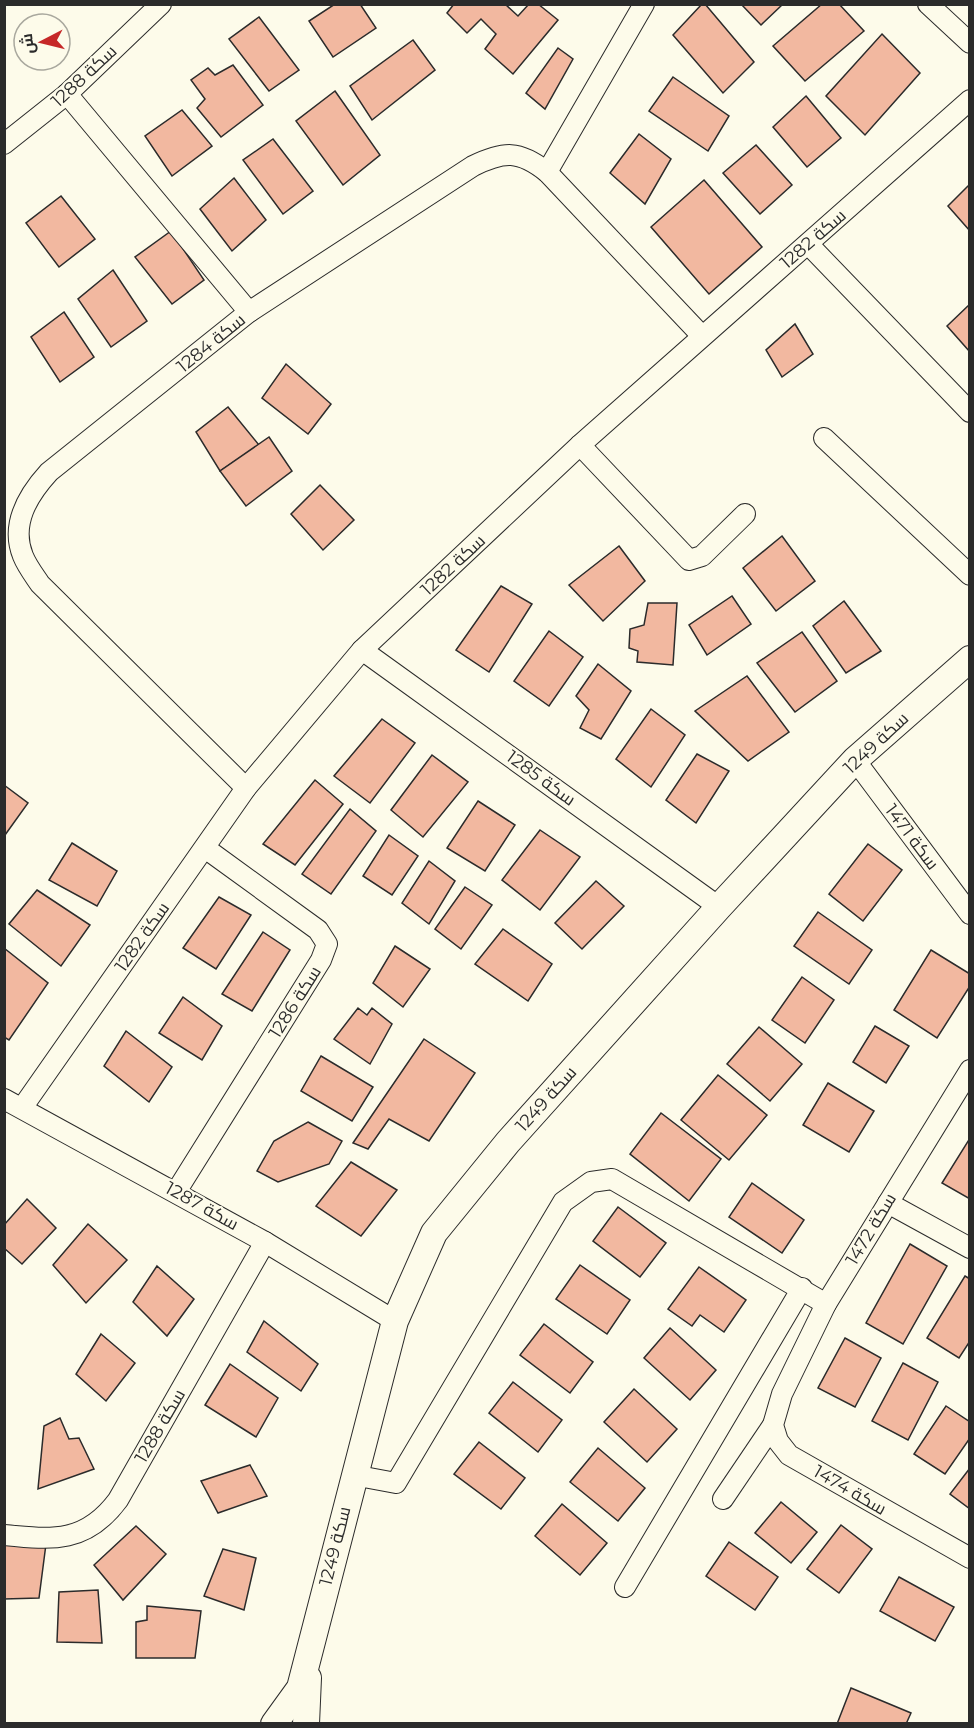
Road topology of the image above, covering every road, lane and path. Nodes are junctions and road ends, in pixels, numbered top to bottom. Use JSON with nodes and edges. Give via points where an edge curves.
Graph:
{"nodes":[{"id":1,"x":160,"y":4,"type":"edge"},
{"id":2,"x":644,"y":4,"type":"edge"},
{"id":3,"x":928,"y":4,"type":"edge"},
{"id":4,"x":969,"y":43,"type":"edge"},
{"id":5,"x":67,"y":94,"type":"junction"},
{"id":6,"x":969,"y":100,"type":"edge"},
{"id":7,"x":4,"y":144,"type":"edge"},
{"id":8,"x":547,"y":172,"type":"junction"},
{"id":9,"x":808,"y":244,"type":"junction"},
{"id":10,"x":249,"y":312,"type":"junction"},
{"id":11,"x":702,"y":336,"type":"junction"},
{"id":12,"x":969,"y":412,"type":"edge"},
{"id":13,"x":824,"y":438,"type":"dead end"},
{"id":14,"x":580,"y":445,"type":"junction"},
{"id":15,"x":745,"y":514,"type":"dead end"},
{"id":16,"x":969,"y":575,"type":"edge"},
{"id":17,"x":362,"y":650,"type":"junction"},
{"id":18,"x":969,"y":659,"type":"edge"},
{"id":19,"x":855,"y":760,"type":"junction"},
{"id":20,"x":246,"y":788,"type":"junction"},
{"id":21,"x":205,"y":848,"type":"junction"},
{"id":22,"x":719,"y":907,"type":"junction"},
{"id":23,"x":969,"y":914,"type":"edge"},
{"id":24,"x":969,"y":1070,"type":"edge"},
{"id":25,"x":13,"y":1103,"type":"edge"},
{"id":26,"x":177,"y":1192,"type":"junction"},
{"id":27,"x":888,"y":1203,"type":"junction"},
{"id":28,"x":265,"y":1242,"type":"junction"},
{"id":29,"x":969,"y":1248,"type":"edge"},
{"id":30,"x":802,"y":1288,"type":"junction"},
{"id":31,"x":826,"y":1304,"type":"junction"},
{"id":32,"x":395,"y":1321,"type":"junction"},
{"id":33,"x":773,"y":1425,"type":"junction"},
{"id":34,"x":353,"y":1475,"type":"junction"},
{"id":35,"x":723,"y":1498,"type":"dead end"},
{"id":36,"x":4,"y":1535,"type":"edge"},
{"id":37,"x":969,"y":1558,"type":"edge"},
{"id":38,"x":625,"y":1587,"type":"dead end"},
{"id":39,"x":310,"y":1651,"type":"junction"},
{"id":40,"x":274,"y":1724,"type":"edge"},
{"id":41,"x":306,"y":1724,"type":"edge"}],
"edges":[{"from":1,"to":5,"type":"street","name":"سكة 1288"},
{"from":2,"to":8,"type":"street"},
{"from":3,"to":4,"type":"street"},
{"from":5,"to":7,"type":"street","name":"سكة 1288"},
{"from":5,"to":10,"type":"street"},
{"from":6,"to":9,"type":"street","name":"سكة 1282"},
{"from":8,"to":10,"type":"street","name":"سكة 1284","via":[[516,154],[493,157],[472,166]]},
{"from":8,"to":11,"type":"street","name":"سكة 1284"},
{"from":9,"to":11,"type":"street","name":"سكة 1282"},
{"from":9,"to":12,"type":"street"},
{"from":10,"to":20,"type":"street","name":"سكة 1284","via":[[49,472],[30,494],[19,523],[22,555],[40,584]]},
{"from":11,"to":14,"type":"street","name":"سكة 1282"},
{"from":13,"to":16,"type":"street"},
{"from":14,"to":15,"type":"street","via":[[689,560],[702,556]]},
{"from":14,"to":17,"type":"street","name":"سكة 1282"},
{"from":17,"to":20,"type":"street","name":"سكة 1282"},
{"from":17,"to":22,"type":"street","name":"سكة 1285"},
{"from":18,"to":19,"type":"street","name":"سكة 1249"},
{"from":19,"to":22,"type":"street","name":"سكة 1249"},
{"from":19,"to":23,"type":"street","name":"سكة 1471"},
{"from":20,"to":21,"type":"street","name":"سكة 1282"},
{"from":21,"to":25,"type":"street","name":"سكة 1282"},
{"from":21,"to":26,"type":"street","name":"سكة 1286","via":[[318,930],[327,944],[321,960]]},
{"from":22,"to":32,"type":"street","name":"سكة 1249","via":[[508,1142],[434,1233]]},
{"from":24,"to":27,"type":"street","name":"سكة 1472"},
{"from":25,"to":26,"type":"street","name":"سكة 1287"},
{"from":26,"to":28,"type":"street","name":"سكة 1287"},
{"from":27,"to":29,"type":"street"},
{"from":27,"to":31,"type":"street","name":"سكة 1472"},
{"from":28,"to":32,"type":"street","name":"سكة 1287"},
{"from":28,"to":36,"type":"street","name":"سكة 1288","via":[[118,1500],[102,1521],[82,1532],[51,1537]]},
{"from":30,"to":31,"type":"street"},
{"from":30,"to":34,"type":"street","via":[[612,1179],[591,1182],[562,1203],[396,1483]]},
{"from":30,"to":38,"type":"street"},
{"from":31,"to":33,"type":"street","name":"سكة 1472","via":[[782,1394]]},
{"from":32,"to":34,"type":"street","name":"سكة 1249"},
{"from":33,"to":35,"type":"street"},
{"from":33,"to":37,"type":"street","name":"سكة 1474","via":[[778,1441],[789,1455]]},
{"from":34,"to":39,"type":"street","name":"سكة 1249"},
{"from":39,"to":40,"type":"street","name":"سكة 1249","via":[[300,1688]]},
{"from":39,"to":41,"type":"street","name":"سكة 1249"}]}
